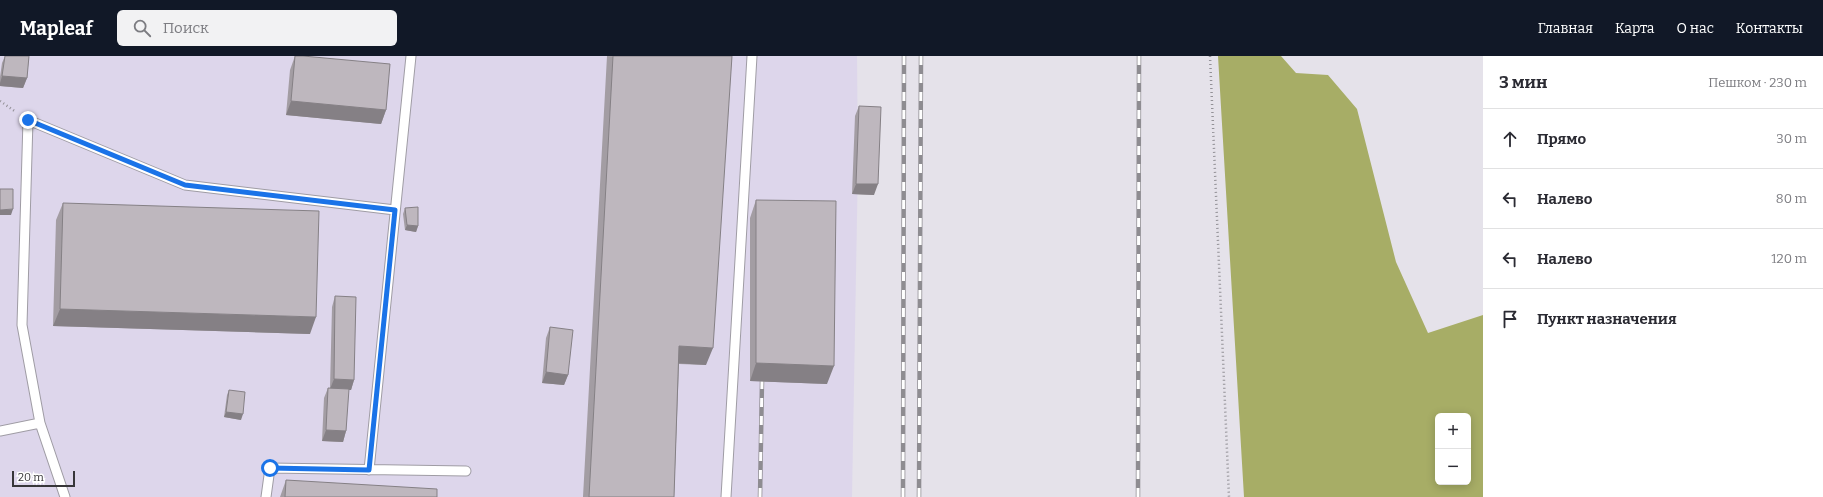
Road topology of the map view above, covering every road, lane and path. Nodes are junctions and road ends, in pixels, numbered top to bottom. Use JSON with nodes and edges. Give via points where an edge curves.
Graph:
{"nodes":[{"id":1,"x":411,"y":56,"type":"edge"},
{"id":2,"x":752,"y":56,"type":"edge"},
{"id":3,"x":1210,"y":56,"type":"edge"},
{"id":4,"x":0,"y":101,"type":"edge"},
{"id":5,"x":28,"y":120,"type":"junction"},
{"id":6,"x":395,"y":210,"type":"junction"},
{"id":7,"x":40,"y":423,"type":"junction"},
{"id":8,"x":0,"y":431,"type":"edge"},
{"id":9,"x":369,"y":470,"type":"junction"},
{"id":10,"x":466,"y":471,"type":"dead end"},
{"id":11,"x":65,"y":497,"type":"edge"},
{"id":12,"x":266,"y":497,"type":"edge"},
{"id":13,"x":726,"y":497,"type":"edge"},
{"id":14,"x":1229,"y":497,"type":"edge"}],
"edges":[{"from":1,"to":6,"type":"lane"},
{"from":2,"to":13,"type":"lane"},
{"from":3,"to":14,"type":"path"},
{"from":4,"to":5,"type":"path"},
{"from":5,"to":6,"type":"lane","via":[[185,185]]},
{"from":5,"to":7,"type":"lane","via":[[22,325]]},
{"from":6,"to":9,"type":"lane"},
{"from":7,"to":8,"type":"lane"},
{"from":7,"to":11,"type":"lane"},
{"from":9,"to":10,"type":"lane"},
{"from":9,"to":12,"type":"lane","via":[[270,468]]}]}
